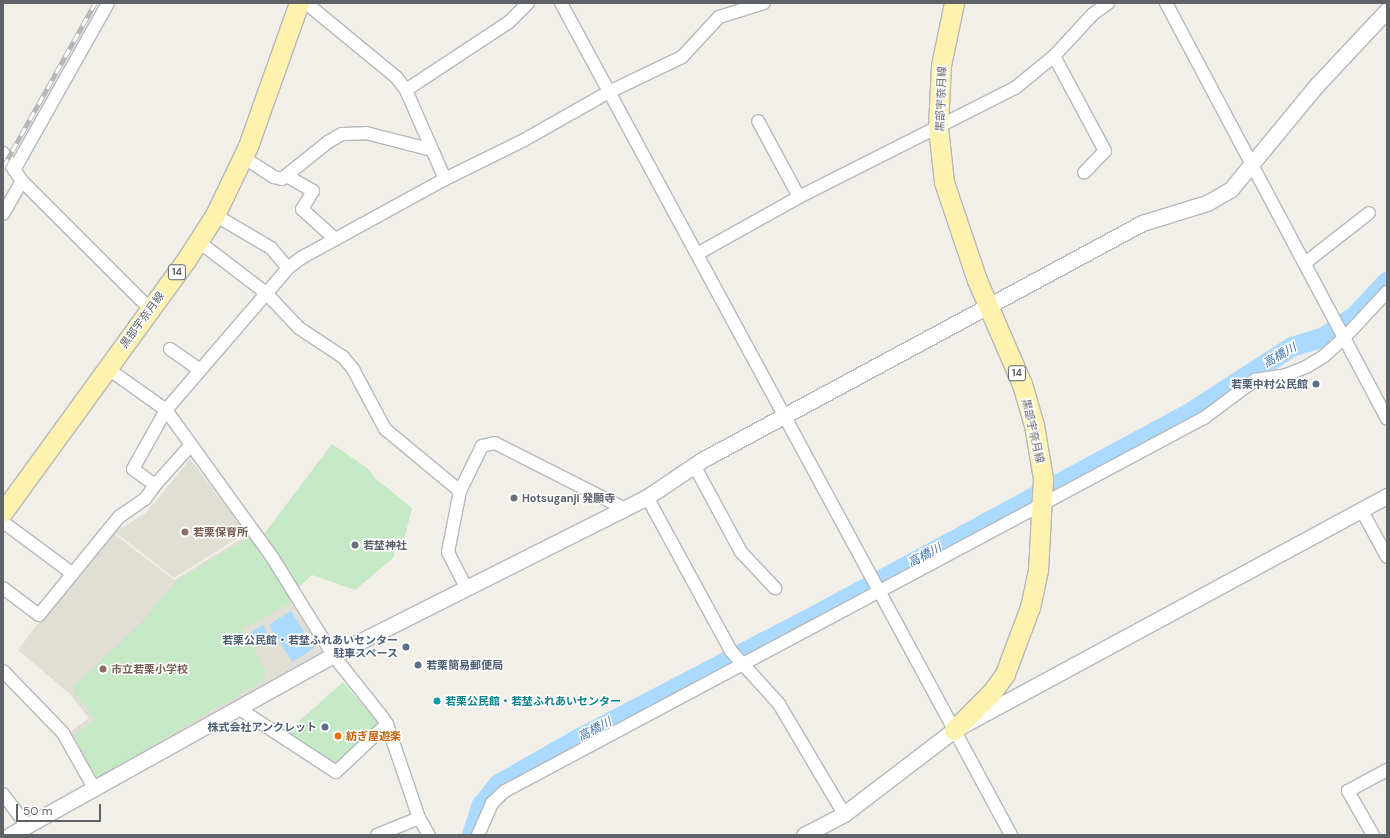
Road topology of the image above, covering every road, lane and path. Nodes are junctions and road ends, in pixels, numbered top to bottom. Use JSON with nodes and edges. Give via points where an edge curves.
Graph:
{"nodes":[{"id":1,"x":108,"y":3,"type":"edge"},
{"id":2,"x":300,"y":3,"type":"edge"},
{"id":3,"x":306,"y":3,"type":"edge"},
{"id":4,"x":528,"y":3,"type":"edge"},
{"id":5,"x":561,"y":3,"type":"edge"},
{"id":6,"x":764,"y":3,"type":"edge"},
{"id":7,"x":954,"y":3,"type":"edge"},
{"id":8,"x":1108,"y":3,"type":"edge"},
{"id":9,"x":1166,"y":3,"type":"edge"},
{"id":10,"x":1387,"y":10,"type":"edge"},
{"id":11,"x":1054,"y":56,"type":"junction"},
{"id":12,"x":406,"y":90,"type":"junction"},
{"id":13,"x":609,"y":92,"type":"junction"},
{"id":14,"x":758,"y":121,"type":"dead end"},
{"id":15,"x":938,"y":127,"type":"junction"},
{"id":16,"x":432,"y":150,"type":"junction"},
{"id":17,"x":3,"y":152,"type":"edge"},
{"id":18,"x":243,"y":157,"type":"junction"},
{"id":19,"x":1253,"y":165,"type":"junction"},
{"id":20,"x":14,"y":170,"type":"junction"},
{"id":21,"x":1084,"y":173,"type":"dead end"},
{"id":22,"x":287,"y":176,"type":"junction"},
{"id":23,"x":445,"y":179,"type":"junction"},
{"id":24,"x":22,"y":182,"type":"junction"},
{"id":25,"x":799,"y":197,"type":"junction"},
{"id":26,"x":1369,"y":213,"type":"dead end"},
{"id":27,"x":3,"y":214,"type":"edge"},
{"id":28,"x":215,"y":215,"type":"junction"},
{"id":29,"x":336,"y":239,"type":"junction"},
{"id":30,"x":198,"y":241,"type":"junction"},
{"id":31,"x":697,"y":254,"type":"junction"},
{"id":32,"x":1305,"y":263,"type":"junction"},
{"id":33,"x":288,"y":268,"type":"junction"},
{"id":34,"x":1387,"y":292,"type":"edge"},
{"id":35,"x":266,"y":293,"type":"junction"},
{"id":36,"x":988,"y":306,"type":"junction"},
{"id":37,"x":150,"y":309,"type":"junction"},
{"id":38,"x":1345,"y":337,"type":"junction"},
{"id":39,"x":170,"y":349,"type":"dead end"},
{"id":40,"x":107,"y":368,"type":"junction"},
{"id":41,"x":200,"y":370,"type":"junction"},
{"id":42,"x":166,"y":410,"type":"junction"},
{"id":43,"x":784,"y":415,"type":"junction"},
{"id":44,"x":1387,"y":419,"type":"edge"},
{"id":45,"x":190,"y":446,"type":"junction"},
{"id":46,"x":694,"y":465,"type":"junction"},
{"id":47,"x":155,"y":485,"type":"junction"},
{"id":48,"x":460,"y":491,"type":"junction"},
{"id":49,"x":1387,"y":496,"type":"edge"},
{"id":50,"x":647,"y":497,"type":"junction"},
{"id":51,"x":1042,"y":504,"type":"junction"},
{"id":52,"x":622,"y":508,"type":"junction"},
{"id":53,"x":1362,"y":511,"type":"junction"},
{"id":54,"x":3,"y":512,"type":"edge"},
{"id":55,"x":3,"y":522,"type":"edge"},
{"id":56,"x":1387,"y":557,"type":"edge"},
{"id":57,"x":73,"y":574,"type":"junction"},
{"id":58,"x":466,"y":587,"type":"junction"},
{"id":59,"x":3,"y":588,"type":"edge"},
{"id":60,"x":775,"y":588,"type":"dead end"},
{"id":61,"x":880,"y":590,"type":"junction"},
{"id":62,"x":333,"y":655,"type":"junction"},
{"id":63,"x":743,"y":665,"type":"junction"},
{"id":64,"x":3,"y":671,"type":"edge"},
{"id":65,"x":238,"y":708,"type":"junction"},
{"id":66,"x":387,"y":724,"type":"junction"},
{"id":67,"x":954,"y":730,"type":"junction"},
{"id":68,"x":1387,"y":770,"type":"edge"},
{"id":69,"x":94,"y":788,"type":"junction"},
{"id":70,"x":3,"y":794,"type":"edge"},
{"id":71,"x":844,"y":814,"type":"junction"},
{"id":72,"x":419,"y":818,"type":"junction"},
{"id":73,"x":27,"y":826,"type":"junction"},
{"id":74,"x":10,"y":835,"type":"edge"},
{"id":75,"x":377,"y":835,"type":"edge"},
{"id":76,"x":429,"y":835,"type":"edge"},
{"id":77,"x":478,"y":835,"type":"edge"},
{"id":78,"x":804,"y":835,"type":"edge"},
{"id":79,"x":1011,"y":835,"type":"edge"},
{"id":80,"x":1373,"y":835,"type":"edge"}],
"edges":[{"from":1,"to":20,"type":"street"},
{"from":2,"to":18,"type":"main road","name":"黒部宇奈月線","number":"14"},
{"from":3,"to":12,"type":"street","via":[[396,77]]},
{"from":4,"to":12,"type":"street","via":[[509,22]]},
{"from":5,"to":13,"type":"street"},
{"from":6,"to":13,"type":"street","via":[[719,17],[682,57]]},
{"from":7,"to":15,"type":"main road","name":"黒部宇奈月線","number":"14","via":[[941,66]]},
{"from":8,"to":11,"type":"street","via":[[1093,14]]},
{"from":9,"to":19,"type":"street"},
{"from":10,"to":19,"type":"street","via":[[1316,86]]},
{"from":11,"to":15,"type":"street","via":[[1015,88]]},
{"from":11,"to":21,"type":"street","via":[[1105,151]]},
{"from":12,"to":16,"type":"street"},
{"from":13,"to":23,"type":"street","via":[[524,140]]},
{"from":13,"to":31,"type":"street"},
{"from":14,"to":25,"type":"street"},
{"from":15,"to":25,"type":"street"},
{"from":15,"to":36,"type":"main road","name":"黒部宇奈月線","number":"14","via":[[944,182],[958,230]]},
{"from":16,"to":22,"type":"street","via":[[366,133],[342,134],[328,142]]},
{"from":16,"to":23,"type":"street"},
{"from":17,"to":20,"type":"street"},
{"from":18,"to":22,"type":"street","via":[[274,178],[282,179]]},
{"from":18,"to":28,"type":"main road","name":"黒部宇奈月線","number":"14"},
{"from":19,"to":32,"type":"street"},
{"from":19,"to":36,"type":"street","via":[[1231,189],[1207,203],[1142,223]]},
{"from":20,"to":24,"type":"street"},
{"from":22,"to":29,"type":"street","via":[[313,192],[302,209]]},
{"from":23,"to":29,"type":"street"},
{"from":24,"to":27,"type":"street"},
{"from":24,"to":37,"type":"street"},
{"from":25,"to":31,"type":"street"},
{"from":26,"to":32,"type":"street"},
{"from":28,"to":30,"type":"main road","name":"黒部宇奈月線","number":"14"},
{"from":28,"to":33,"type":"street","via":[[271,248]]},
{"from":29,"to":33,"type":"street"},
{"from":30,"to":35,"type":"street"},
{"from":30,"to":37,"type":"main road","name":"黒部宇奈月線","number":"14"},
{"from":31,"to":43,"type":"street"},
{"from":32,"to":38,"type":"street"},
{"from":33,"to":35,"type":"street"},
{"from":34,"to":38,"type":"street"},
{"from":35,"to":41,"type":"street"},
{"from":35,"to":48,"type":"street","via":[[299,328],[343,357],[353,369],[385,429]]},
{"from":36,"to":43,"type":"street"},
{"from":36,"to":51,"type":"main road","name":"黒部宇奈月線","number":"14","via":[[1022,384],[1034,425],[1041,463]]},
{"from":37,"to":40,"type":"main road","name":"黒部宇奈月線","number":"14"},
{"from":38,"to":44,"type":"street"},
{"from":38,"to":51,"type":"street","via":[[1324,356],[1306,367],[1286,375],[1255,380],[1204,418]]},
{"from":39,"to":41,"type":"street"},
{"from":40,"to":42,"type":"street"},
{"from":40,"to":54,"type":"main road","name":"黒部宇奈月線","number":"14"},
{"from":41,"to":42,"type":"street"},
{"from":42,"to":45,"type":"street"},
{"from":42,"to":47,"type":"street","via":[[133,469]]},
{"from":43,"to":46,"type":"street"},
{"from":43,"to":61,"type":"street"},
{"from":45,"to":47,"type":"street"},
{"from":45,"to":62,"type":"street","via":[[272,557]]},
{"from":46,"to":50,"type":"street"},
{"from":46,"to":60,"type":"street","via":[[741,552]]},
{"from":47,"to":57,"type":"street","via":[[145,499],[119,517]]},
{"from":48,"to":52,"type":"street","via":[[482,446],[495,443]]},
{"from":48,"to":58,"type":"street","via":[[448,552]]},
{"from":49,"to":53,"type":"street"},
{"from":50,"to":52,"type":"street"},
{"from":50,"to":63,"type":"street","via":[[731,651]]},
{"from":51,"to":61,"type":"street"},
{"from":51,"to":67,"type":"main road","name":"黒部宇奈月線","number":"14","via":[[1038,570],[1030,607],[1018,641],[1005,674],[992,692]]},
{"from":52,"to":58,"type":"street"},
{"from":53,"to":56,"type":"street"},
{"from":53,"to":67,"type":"street"},
{"from":55,"to":57,"type":"street"},
{"from":57,"to":59,"type":"street","via":[[39,615]]},
{"from":58,"to":62,"type":"street"},
{"from":61,"to":63,"type":"street"},
{"from":61,"to":67,"type":"street"},
{"from":62,"to":65,"type":"street"},
{"from":62,"to":66,"type":"street"},
{"from":63,"to":71,"type":"street","via":[[779,704]]},
{"from":63,"to":77,"type":"street","via":[[505,791],[492,803]]},
{"from":64,"to":69,"type":"street","via":[[63,733]]},
{"from":65,"to":66,"type":"street","via":[[336,772]]},
{"from":65,"to":69,"type":"street"},
{"from":66,"to":72,"type":"street"},
{"from":67,"to":71,"type":"street"},
{"from":67,"to":79,"type":"street"},
{"from":68,"to":80,"type":"street","via":[[1348,791]]},
{"from":69,"to":73,"type":"street"},
{"from":70,"to":73,"type":"street"},
{"from":71,"to":78,"type":"street"},
{"from":72,"to":75,"type":"street"},
{"from":72,"to":76,"type":"street"},
{"from":73,"to":74,"type":"street"}]}
